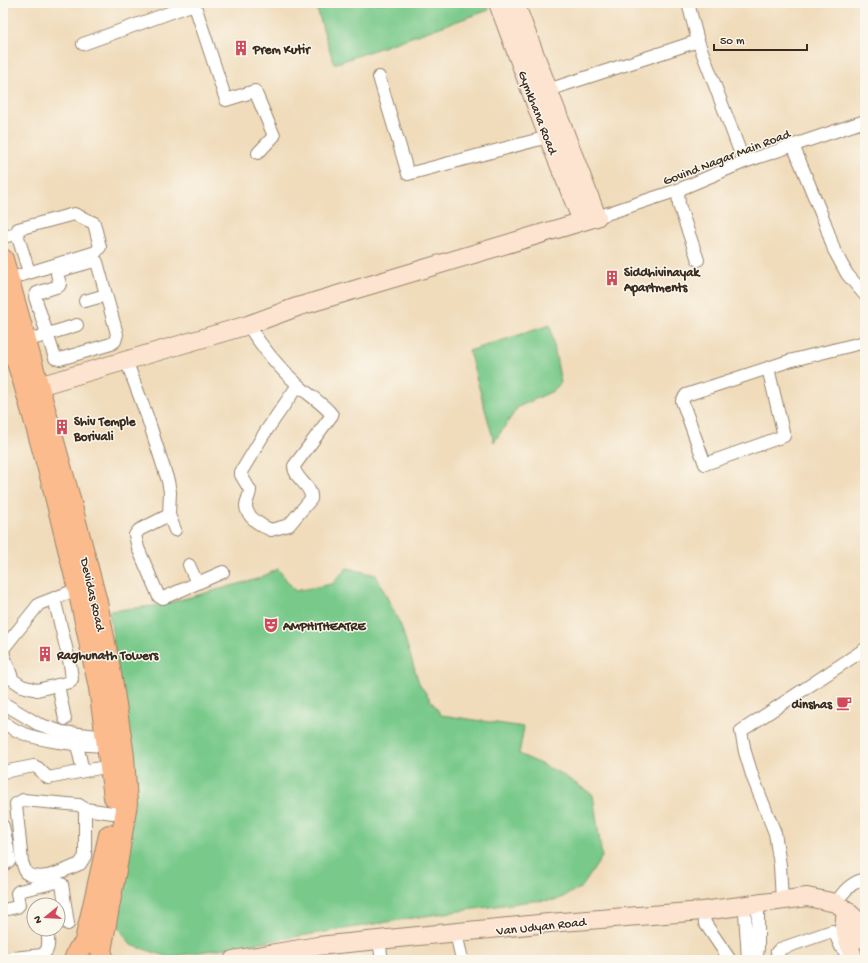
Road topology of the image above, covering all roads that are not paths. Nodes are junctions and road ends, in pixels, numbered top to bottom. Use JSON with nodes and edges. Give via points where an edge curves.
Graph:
{"nodes":[{"id":1,"x":194,"y":3,"type":"edge"},
{"id":2,"x":498,"y":3,"type":"edge"},
{"id":3,"x":515,"y":3,"type":"edge"},
{"id":4,"x":688,"y":3,"type":"edge"},
{"id":5,"x":698,"y":41,"type":"junction"},
{"id":6,"x":83,"y":44,"type":"dead end"},
{"id":7,"x":379,"y":77,"type":"dead end"},
{"id":8,"x":548,"y":90,"type":"junction"},
{"id":9,"x":865,"y":121,"type":"edge"},
{"id":10,"x":548,"y":137,"type":"junction"},
{"id":11,"x":792,"y":145,"type":"junction"},
{"id":12,"x":258,"y":153,"type":"dead end"},
{"id":13,"x":744,"y":162,"type":"junction"},
{"id":14,"x":678,"y":190,"type":"junction"},
{"id":15,"x":590,"y":219,"type":"junction"},
{"id":16,"x":17,"y":234,"type":"junction"},
{"id":17,"x":3,"y":237,"type":"edge"},
{"id":18,"x":3,"y":259,"type":"edge"},
{"id":19,"x":698,"y":260,"type":"dead end"},
{"id":20,"x":29,"y":272,"type":"junction"},
{"id":21,"x":9,"y":279,"type":"junction"},
{"id":22,"x":106,"y":295,"type":"junction"},
{"id":23,"x":865,"y":295,"type":"edge"},
{"id":24,"x":85,"y":301,"type":"dead end"},
{"id":25,"x":3,"y":320,"type":"edge"},
{"id":26,"x":76,"y":324,"type":"dead end"},
{"id":27,"x":248,"y":325,"type":"junction"},
{"id":28,"x":47,"y":334,"type":"junction"},
{"id":29,"x":26,"y":341,"type":"junction"},
{"id":30,"x":865,"y":342,"type":"edge"},
{"id":31,"x":126,"y":360,"type":"junction"},
{"id":32,"x":768,"y":368,"type":"junction"},
{"id":33,"x":298,"y":385,"type":"junction"},
{"id":34,"x":32,"y":387,"type":"junction"},
{"id":35,"x":169,"y":515,"type":"junction"},
{"id":36,"x":176,"y":530,"type":"dead end"},
{"id":37,"x":189,"y":565,"type":"dead end"},
{"id":38,"x":223,"y":572,"type":"dead end"},
{"id":39,"x":197,"y":583,"type":"junction"},
{"id":40,"x":78,"y":589,"type":"junction"},
{"id":41,"x":54,"y":598,"type":"junction"},
{"id":42,"x":865,"y":650,"type":"edge"},
{"id":43,"x":58,"y":685,"type":"junction"},
{"id":44,"x":3,"y":703,"type":"edge"},
{"id":45,"x":65,"y":719,"type":"dead end"},
{"id":46,"x":3,"y":721,"type":"edge"},
{"id":47,"x":107,"y":742,"type":"junction"},
{"id":48,"x":78,"y":745,"type":"junction"},
{"id":49,"x":110,"y":766,"type":"junction"},
{"id":50,"x":83,"y":771,"type":"junction"},
{"id":51,"x":3,"y":772,"type":"edge"},
{"id":52,"x":85,"y":809,"type":"junction"},
{"id":53,"x":113,"y":813,"type":"junction"},
{"id":54,"x":3,"y":826,"type":"edge"},
{"id":55,"x":106,"y":849,"type":"junction"},
{"id":56,"x":85,"y":850,"type":"junction"},
{"id":57,"x":3,"y":865,"type":"edge"},
{"id":58,"x":865,"y":879,"type":"edge"},
{"id":59,"x":62,"y":897,"type":"edge"},
{"id":60,"x":782,"y":901,"type":"junction"},
{"id":61,"x":841,"y":907,"type":"junction"},
{"id":62,"x":752,"y":908,"type":"junction"},
{"id":63,"x":3,"y":910,"type":"edge"},
{"id":64,"x":703,"y":911,"type":"junction"},
{"id":65,"x":66,"y":928,"type":"edge"},
{"id":66,"x":746,"y":928,"type":"junction"},
{"id":67,"x":759,"y":928,"type":"junction"},
{"id":68,"x":456,"y":933,"type":"junction"},
{"id":69,"x":48,"y":937,"type":"edge"},
{"id":70,"x":379,"y":940,"type":"junction"},
{"id":71,"x":865,"y":940,"type":"edge"},
{"id":72,"x":94,"y":952,"type":"edge"},
{"id":73,"x":752,"y":954,"type":"edge"},
{"id":74,"x":3,"y":960,"type":"edge"},
{"id":75,"x":233,"y":960,"type":"edge"},
{"id":76,"x":382,"y":960,"type":"edge"},
{"id":77,"x":462,"y":960,"type":"edge"},
{"id":78,"x":730,"y":960,"type":"edge"},
{"id":79,"x":780,"y":960,"type":"edge"},
{"id":80,"x":849,"y":960,"type":"edge"},
{"id":81,"x":854,"y":960,"type":"edge"}],
"edges":[{"from":1,"to":6,"type":"street"},
{"from":1,"to":12,"type":"street","via":[[226,100],[255,91],[274,136]]},
{"from":2,"to":10,"type":"street","name":"Gymkhana Road"},
{"from":3,"to":8,"type":"street","name":"Gymkhana Road"},
{"from":4,"to":5,"type":"street"},
{"from":5,"to":8,"type":"street"},
{"from":5,"to":13,"type":"street"},
{"from":7,"to":10,"type":"street","via":[[408,174]]},
{"from":8,"to":15,"type":"street","name":"Gymkhana Road"},
{"from":9,"to":11,"type":"street","name":"Govind Nagar Main Road"},
{"from":10,"to":15,"type":"street","name":"Gymkhana Road"},
{"from":11,"to":13,"type":"street","name":"Govind Nagar Main Road"},
{"from":11,"to":23,"type":"street","via":[[834,250],[847,274]]},
{"from":13,"to":14,"type":"street","name":"Govind Nagar Main Road"},
{"from":14,"to":15,"type":"street","name":"Govind Nagar Main Road"},
{"from":14,"to":19,"type":"street","via":[[679,205]]},
{"from":15,"to":27,"type":"street","via":[[297,307]]},
{"from":16,"to":17,"type":"street"},
{"from":16,"to":20,"type":"street"},
{"from":16,"to":20,"type":"street","via":[[18,229],[74,214],[94,223],[100,247],[96,252]]},
{"from":18,"to":21,"type":"main road","name":"Devidas Road"},
{"from":20,"to":21,"type":"street"},
{"from":21,"to":29,"type":"main road","name":"Devidas Road"},
{"from":22,"to":24,"type":"street"},
{"from":22,"to":28,"type":"street","via":[[117,334],[111,344],[60,359],[55,358]]},
{"from":22,"to":28,"type":"street","via":[[97,262],[59,271],[59,286],[35,297]]},
{"from":25,"to":34,"type":"main road","name":"Devidas Road"},
{"from":26,"to":28,"type":"street"},
{"from":27,"to":31,"type":"street"},
{"from":27,"to":33,"type":"street","via":[[276,364]]},
{"from":28,"to":29,"type":"street"},
{"from":29,"to":34,"type":"main road","name":"Devidas Road"},
{"from":30,"to":32,"type":"street"},
{"from":31,"to":34,"type":"street"},
{"from":31,"to":35,"type":"street","via":[[168,481]]},
{"from":32,"to":32,"type":"street","via":[[683,398],[705,464],[784,436]]},
{"from":33,"to":33,"type":"street","via":[[332,415],[294,466],[295,472],[311,493],[311,499],[289,525],[271,530],[252,519],[247,510],[250,490],[241,472]]},
{"from":34,"to":40,"type":"main road","name":"Devidas Road","via":[[50,476]]},
{"from":34,"to":72,"type":"main road","name":"Devidas Road","via":[[69,495],[96,602],[124,756],[127,803],[117,867]]},
{"from":35,"to":36,"type":"street"},
{"from":35,"to":39,"type":"street","via":[[139,530],[135,535],[138,548],[159,597],[163,598]]},
{"from":37,"to":39,"type":"street"},
{"from":38,"to":39,"type":"street"},
{"from":40,"to":41,"type":"street"},
{"from":40,"to":47,"type":"main road","name":"Devidas Road","via":[[95,666]]},
{"from":41,"to":43,"type":"street","via":[[72,679]]},
{"from":41,"to":43,"type":"street","via":[[39,604],[3,649],[13,680],[22,686],[37,690]]},
{"from":42,"to":60,"type":"street","via":[[741,731],[753,778],[775,833]]},
{"from":43,"to":45,"type":"street"},
{"from":44,"to":47,"type":"street","via":[[38,724]]},
{"from":46,"to":48,"type":"street","via":[[8,727],[30,735]]},
{"from":47,"to":48,"type":"street"},
{"from":47,"to":49,"type":"main road","name":"Devidas Road"},
{"from":48,"to":50,"type":"street"},
{"from":49,"to":50,"type":"street"},
{"from":49,"to":53,"type":"main road","name":"Devidas Road","via":[[114,795]]},
{"from":50,"to":51,"type":"street","via":[[48,778],[34,766]]},
{"from":52,"to":53,"type":"street"},
{"from":52,"to":56,"type":"street"},
{"from":52,"to":56,"type":"street","via":[[79,804],[23,800],[16,804],[22,862],[26,873],[31,877],[48,876],[80,864],[85,856]]},
{"from":53,"to":55,"type":"main road","name":"Devidas Road"},
{"from":54,"to":57,"type":"street","via":[[10,860]]},
{"from":55,"to":56,"type":"street"},
{"from":55,"to":72,"type":"main road","name":"Devidas Road"},
{"from":58,"to":61,"type":"street","via":[[859,880],[844,891]]},
{"from":59,"to":63,"type":"street","via":[[62,884],[57,882],[19,891],[17,907]]},
{"from":60,"to":61,"type":"street","name":"Van Udyan Road","via":[[807,897]]},
{"from":60,"to":62,"type":"street","name":"Van Udyan Road"},
{"from":61,"to":71,"type":"street","via":[[859,922]]},
{"from":61,"to":81,"type":"street"},
{"from":62,"to":64,"type":"street","name":"Van Udyan Road"},
{"from":62,"to":66,"type":"street"},
{"from":62,"to":67,"type":"street"},
{"from":64,"to":68,"type":"street","name":"Van Udyan Road"},
{"from":64,"to":78,"type":"street","via":[[705,923]]},
{"from":65,"to":72,"type":"street"},
{"from":66,"to":67,"type":"street"},
{"from":66,"to":73,"type":"street"},
{"from":67,"to":73,"type":"street"},
{"from":68,"to":70,"type":"street","name":"Van Udyan Road"},
{"from":68,"to":77,"type":"street"},
{"from":69,"to":74,"type":"street","via":[[46,953]]},
{"from":70,"to":75,"type":"street","name":"Van Udyan Road","via":[[318,946]]},
{"from":70,"to":76,"type":"street"},
{"from":79,"to":80,"type":"street","via":[[777,952],[780,948],[832,931]]}]}
